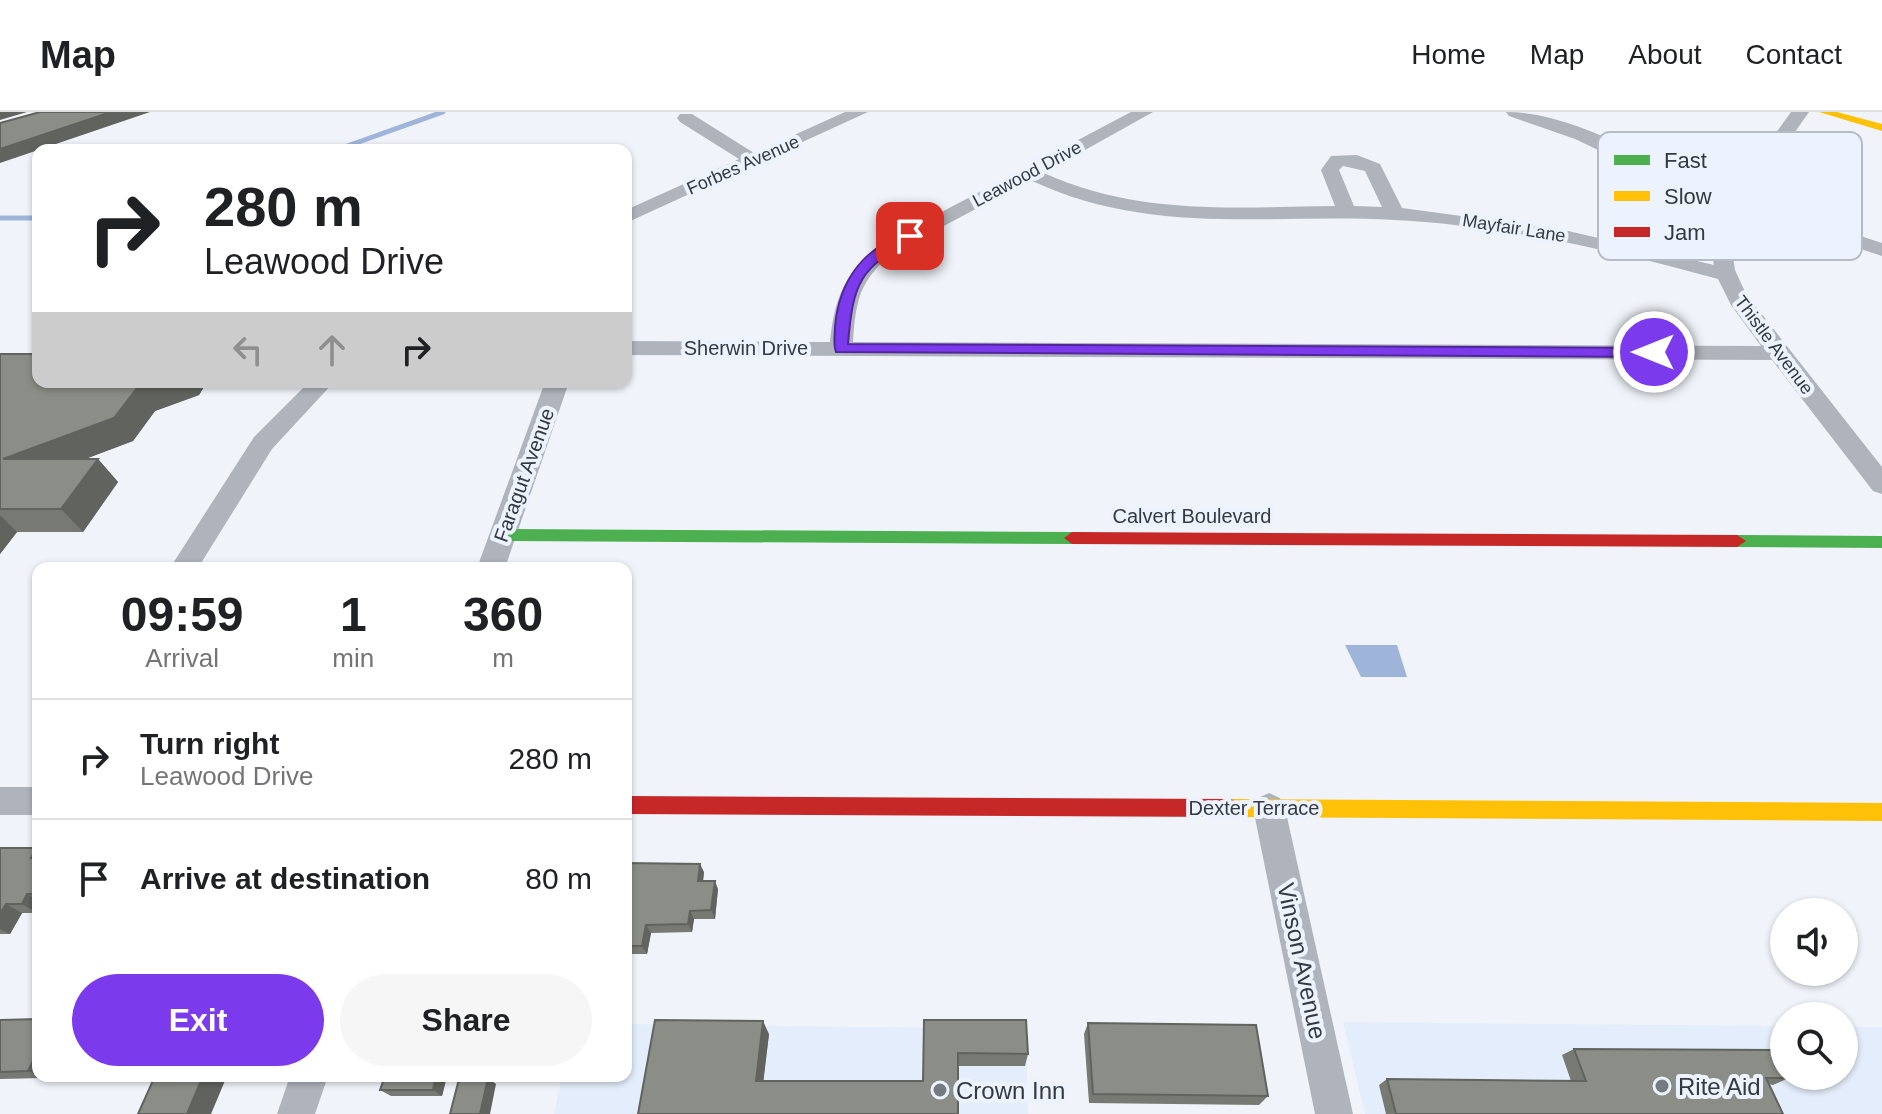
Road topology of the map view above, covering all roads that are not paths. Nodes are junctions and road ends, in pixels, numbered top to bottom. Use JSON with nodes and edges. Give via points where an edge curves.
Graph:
{"nodes":[{"id":1,"x":859,"y":112,"type":"edge"},
{"id":2,"x":1144,"y":112,"type":"edge"},
{"id":3,"x":1515,"y":112,"type":"edge"},
{"id":4,"x":1800,"y":112,"type":"edge"},
{"id":5,"x":1825,"y":112,"type":"edge"},
{"id":6,"x":686,"y":118,"type":"dead end"},
{"id":7,"x":1882,"y":128,"type":"edge"},
{"id":8,"x":1786,"y":132,"type":"edge"},
{"id":9,"x":1598,"y":144,"type":"edge"},
{"id":10,"x":753,"y":160,"type":"junction"},
{"id":11,"x":1029,"y":173,"type":"junction"},
{"id":12,"x":1347,"y":212,"type":"junction"},
{"id":13,"x":1394,"y":213,"type":"junction"},
{"id":14,"x":632,"y":214,"type":"edge"},
{"id":15,"x":1598,"y":242,"type":"edge"},
{"id":16,"x":1862,"y":243,"type":"edge"},
{"id":17,"x":1882,"y":250,"type":"edge"},
{"id":18,"x":1672,"y":260,"type":"edge"},
{"id":19,"x":1724,"y":260,"type":"edge"},
{"id":20,"x":1726,"y":275,"type":"junction"},
{"id":21,"x":632,"y":348,"type":"edge"},
{"id":22,"x":841,"y":349,"type":"junction"},
{"id":23,"x":1779,"y":353,"type":"junction"},
{"id":24,"x":316,"y":388,"type":"edge"},
{"id":25,"x":555,"y":388,"type":"edge"},
{"id":26,"x":1882,"y":485,"type":"edge"},
{"id":27,"x":502,"y":535,"type":"junction"},
{"id":28,"x":1882,"y":542,"type":"edge"},
{"id":29,"x":188,"y":562,"type":"edge"},
{"id":30,"x":493,"y":562,"type":"edge"},
{"id":31,"x":0,"y":801,"type":"edge"},
{"id":32,"x":32,"y":801,"type":"edge"},
{"id":33,"x":632,"y":805,"type":"edge"},
{"id":34,"x":1269,"y":808,"type":"junction"},
{"id":35,"x":1882,"y":812,"type":"edge"},
{"id":36,"x":307,"y":1082,"type":"edge"},
{"id":37,"x":296,"y":1114,"type":"edge"},
{"id":38,"x":1334,"y":1114,"type":"edge"}],
"edges":[{"from":1,"to":10,"type":"street","name":"Forbes Avenue"},
{"from":2,"to":11,"type":"street","name":"Leawood Drive"},
{"from":3,"to":9,"type":"street"},
{"from":4,"to":8,"type":"street","name":"Thistle Avenue"},
{"from":5,"to":7,"type":"street"},
{"from":6,"to":10,"type":"street"},
{"from":10,"to":14,"type":"street","name":"Forbes Avenue"},
{"from":11,"to":12,"type":"street","name":"Mayfair Lane","via":[[1074,195],[1132,209]]},
{"from":11,"to":22,"type":"street","name":"Leawood Drive","via":[[871,260],[850,285],[844,302]]},
{"from":12,"to":13,"type":"street","name":"Mayfair Lane"},
{"from":12,"to":13,"type":"street","via":[[1330,170],[1346,159],[1373,168]]},
{"from":13,"to":15,"type":"street","name":"Mayfair Lane"},
{"from":16,"to":17,"type":"street"},
{"from":18,"to":20,"type":"street","name":"Mayfair Lane"},
{"from":19,"to":20,"type":"street","name":"Thistle Avenue"},
{"from":20,"to":23,"type":"street","name":"Thistle Avenue"},
{"from":21,"to":22,"type":"street","name":"Sherwin Drive"},
{"from":22,"to":23,"type":"street","name":"Sherwin Drive"},
{"from":23,"to":26,"type":"street","name":"Thistle Avenue"},
{"from":24,"to":29,"type":"street","via":[[263,443]]},
{"from":25,"to":27,"type":"street","name":"Faragut Avenue"},
{"from":27,"to":28,"type":"street","name":"Calvert Boulevard"},
{"from":27,"to":30,"type":"street","name":"Faragut Avenue"},
{"from":31,"to":32,"type":"street"},
{"from":33,"to":34,"type":"street","name":"Dexter Terrace"},
{"from":34,"to":35,"type":"street","name":"Dexter Terrace"},
{"from":34,"to":38,"type":"street","name":"Vinson Avenue"},
{"from":36,"to":37,"type":"street"}]}
